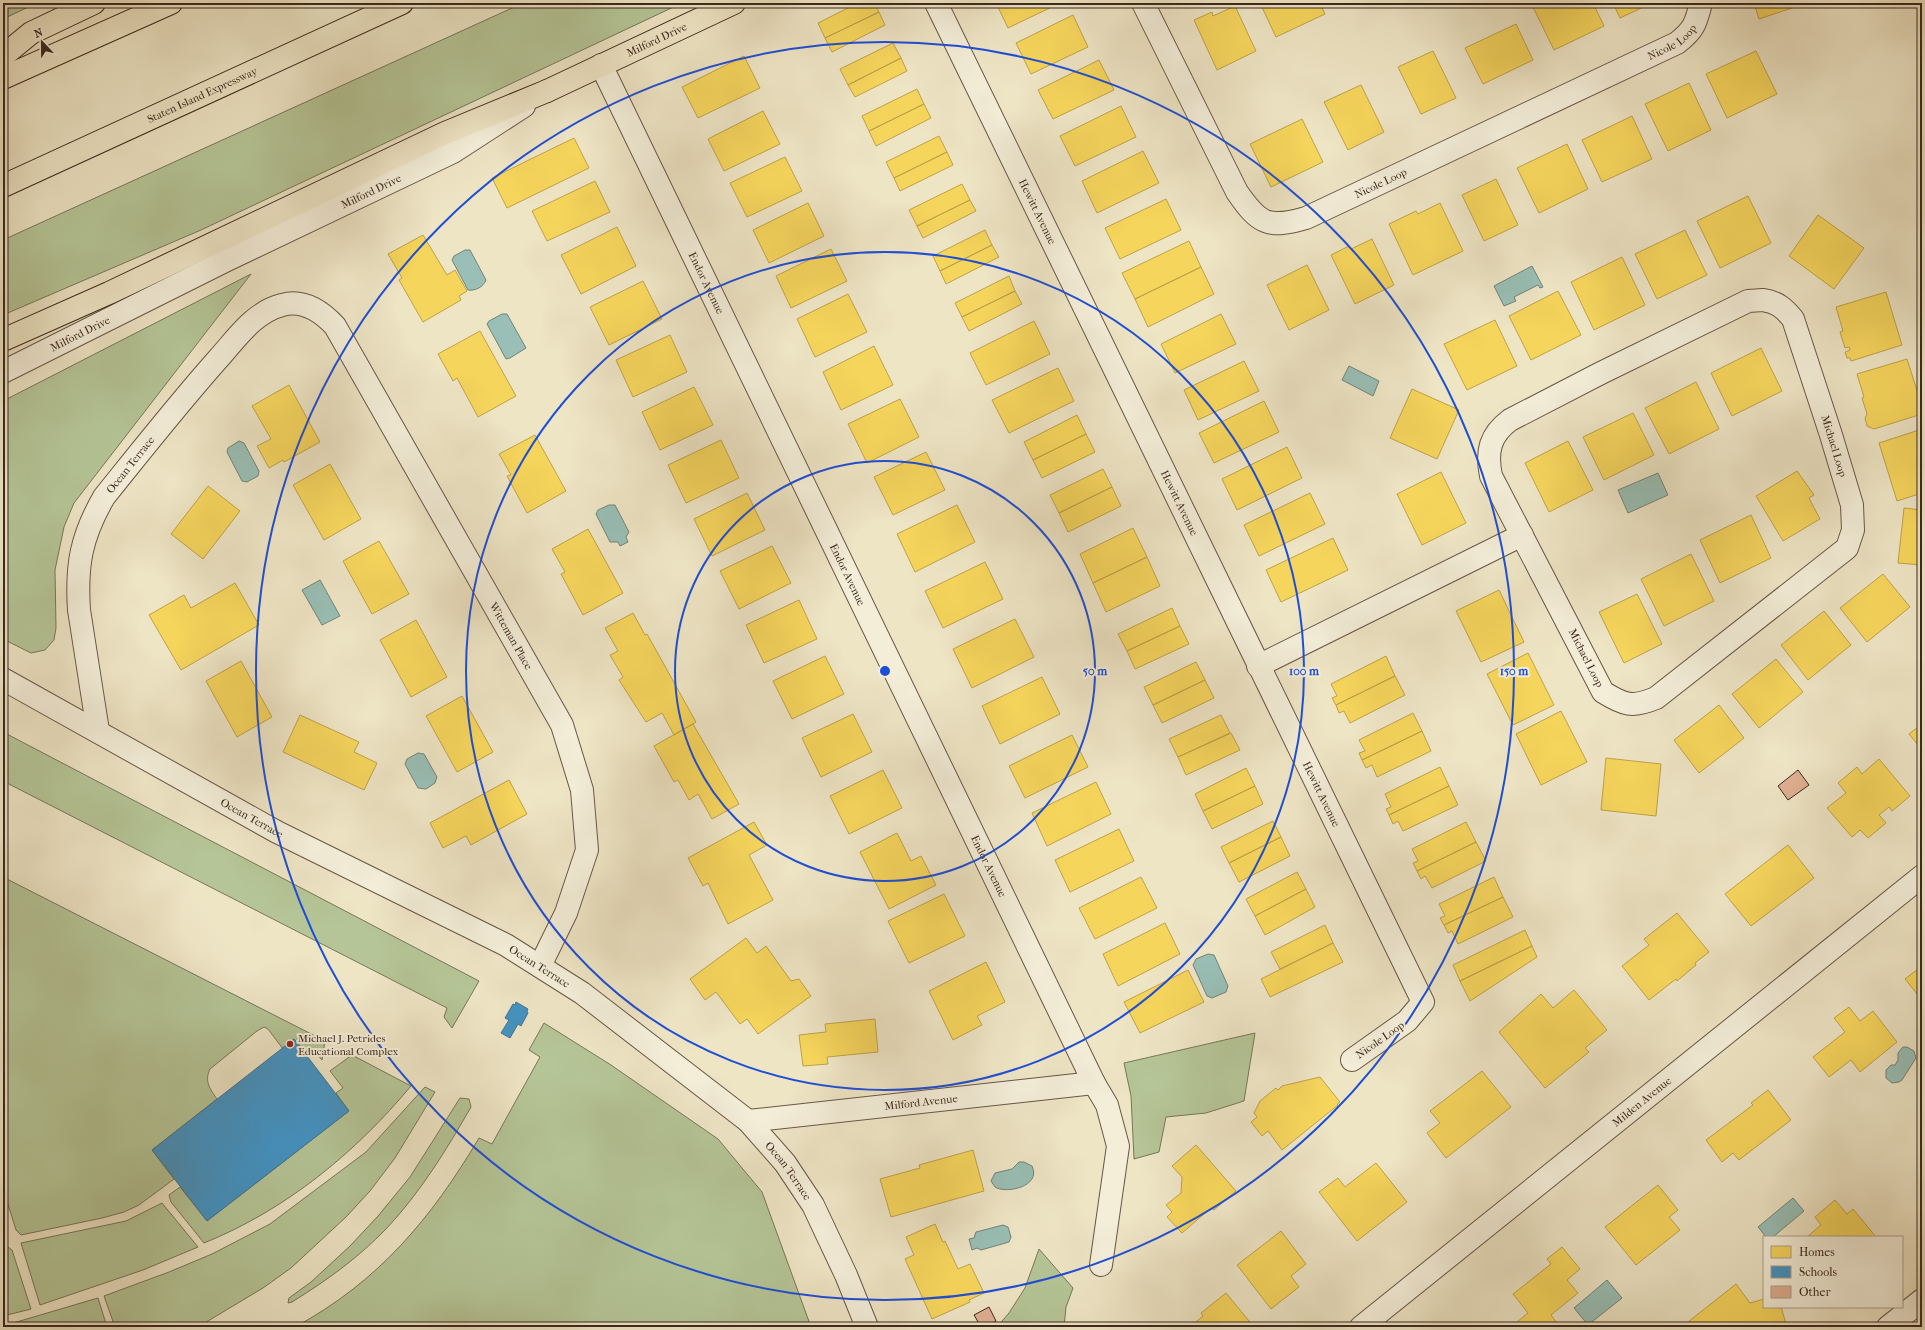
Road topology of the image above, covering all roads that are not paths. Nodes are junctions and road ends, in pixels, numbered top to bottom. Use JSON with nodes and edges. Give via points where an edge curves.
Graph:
{"nodes":[{"id":1,"x":94,"y":3,"type":"edge"},
{"id":2,"x":171,"y":3,"type":"edge"},
{"id":3,"x":402,"y":3,"type":"edge"},
{"id":4,"x":734,"y":3,"type":"edge"},
{"id":5,"x":936,"y":3,"type":"edge"},
{"id":6,"x":1143,"y":3,"type":"edge"},
{"id":7,"x":1701,"y":3,"type":"edge"},
{"id":8,"x":3,"y":56,"type":"edge"},
{"id":9,"x":601,"y":65,"type":"junction"},
{"id":10,"x":3,"y":78,"type":"edge"},
{"id":11,"x":547,"y":91,"type":"junction"},
{"id":12,"x":3,"y":186,"type":"edge"},
{"id":13,"x":335,"y":326,"type":"joint"},
{"id":14,"x":3,"y":340,"type":"edge"},
{"id":15,"x":3,"y":372,"type":"edge"},
{"id":16,"x":1522,"y":535,"type":"junction"},
{"id":17,"x":1258,"y":666,"type":"junction"},
{"id":18,"x":3,"y":679,"type":"edge"},
{"id":19,"x":98,"y":731,"type":"junction"},
{"id":20,"x":1922,"y":876,"type":"edge"},
{"id":21,"x":540,"y":966,"type":"junction"},
{"id":22,"x":1423,"y":1002,"type":"joint"},
{"id":23,"x":1352,"y":1060,"type":"dead end"},
{"id":24,"x":1094,"y":1083,"type":"junction"},
{"id":25,"x":748,"y":1121,"type":"junction"},
{"id":26,"x":1101,"y":1265,"type":"dead end"},
{"id":27,"x":1922,"y":1300,"type":"edge"},
{"id":28,"x":867,"y":1327,"type":"edge"},
{"id":29,"x":1361,"y":1327,"type":"edge"},
{"id":30,"x":1888,"y":1327,"type":"edge"}],
"edges":[{"from":1,"to":8,"type":"main road","via":[[31,33]]},
{"from":2,"to":10,"type":"main road"},
{"from":3,"to":12,"type":"main road","name":"Staten Island Expressway"},
{"from":4,"to":9,"type":"main road","name":"Milford Drive"},
{"from":5,"to":17,"type":"street","name":"Hewitt Avenue"},
{"from":6,"to":7,"type":"street","name":"Nicole Loop","via":[[1237,192],[1251,212],[1265,222],[1286,224],[1306,218],[1677,42],[1689,34],[1696,24]]},
{"from":9,"to":11,"type":"main road","name":"Milford Drive"},
{"from":9,"to":24,"type":"street","name":"Endor Avenue"},
{"from":11,"to":14,"type":"main road","via":[[445,133],[109,293]]},
{"from":11,"to":15,"type":"street","name":"Milford Drive","via":[[453,152],[225,261]]},
{"from":13,"to":19,"type":"street","name":"Ocean Terrace","via":[[310,306],[301,304],[283,304],[255,320],[192,388],[104,498],[88,527],[78,576],[79,610]]},
{"from":13,"to":21,"type":"street","name":"Witteman Place","via":[[562,726],[582,790],[587,850],[566,913]]},
{"from":16,"to":16,"type":"street","name":"Michael Loop","via":[[1491,476],[1488,453],[1498,429],[1510,420],[1601,372],[1748,301],[1773,302],[1782,306],[1793,319],[1852,505],[1853,530],[1847,548],[1656,698],[1640,704],[1620,702],[1603,692]]},
{"from":16,"to":17,"type":"street"},
{"from":17,"to":22,"type":"street","name":"Hewitt Avenue"},
{"from":18,"to":19,"type":"street","name":"Ocean Terrace"},
{"from":19,"to":21,"type":"street","name":"Ocean Terrace","via":[[277,832],[506,945]]},
{"from":20,"to":29,"type":"street","name":"Milden Avenue"},
{"from":21,"to":25,"type":"street","name":"Ocean Terrace","via":[[582,993]]},
{"from":22,"to":23,"type":"street","name":"Nicole Loop","via":[[1407,1021]]},
{"from":24,"to":25,"type":"street","name":"Milford Avenue"},
{"from":24,"to":26,"type":"street","name":"Endor Avenue","via":[[1107,1105],[1118,1146]]},
{"from":25,"to":28,"type":"street","name":"Ocean Terrace","via":[[785,1163],[813,1205]]},
{"from":27,"to":30,"type":"street"}]}
